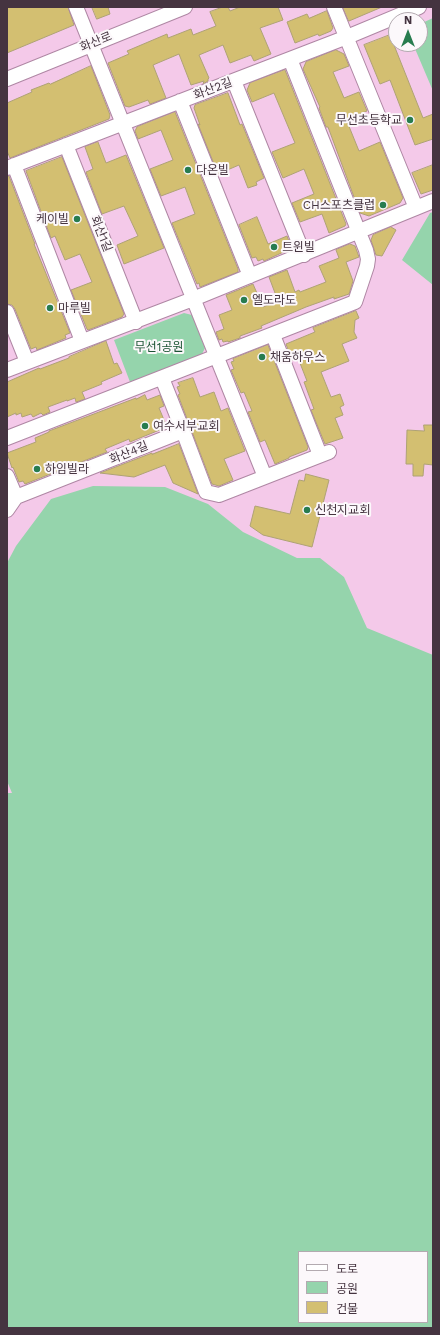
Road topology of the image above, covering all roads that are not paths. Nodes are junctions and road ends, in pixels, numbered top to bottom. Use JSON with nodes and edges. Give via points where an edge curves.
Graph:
{"nodes":[{"id":1,"x":76,"y":7,"type":"edge"},
{"id":2,"x":185,"y":7,"type":"edge"},
{"id":3,"x":334,"y":7,"type":"edge"},
{"id":4,"x":419,"y":7,"type":"edge"},
{"id":5,"x":347,"y":37,"type":"junction"},
{"id":6,"x":92,"y":44,"type":"junction"},
{"id":7,"x":290,"y":59,"type":"junction"},
{"id":8,"x":7,"y":79,"type":"edge"},
{"id":9,"x":234,"y":81,"type":"junction"},
{"id":10,"x":180,"y":101,"type":"junction"},
{"id":11,"x":123,"y":124,"type":"junction"},
{"id":12,"x":66,"y":145,"type":"junction"},
{"id":13,"x":10,"y":167,"type":"edge"},
{"id":14,"x":433,"y":201,"type":"edge"},
{"id":15,"x":416,"y":208,"type":"junction"},
{"id":16,"x":360,"y":232,"type":"junction"},
{"id":17,"x":304,"y":255,"type":"junction"},
{"id":18,"x":250,"y":276,"type":"junction"},
{"id":19,"x":193,"y":299,"type":"junction"},
{"id":20,"x":7,"y":312,"type":"edge"},
{"id":21,"x":136,"y":322,"type":"junction"},
{"id":22,"x":273,"y":335,"type":"junction"},
{"id":23,"x":82,"y":341,"type":"junction"},
{"id":24,"x":216,"y":357,"type":"junction"},
{"id":25,"x":27,"y":362,"type":"junction"},
{"id":26,"x":7,"y":370,"type":"edge"},
{"id":27,"x":162,"y":378,"type":"junction"},
{"id":28,"x":183,"y":431,"type":"junction"},
{"id":29,"x":7,"y":438,"type":"edge"},
{"id":30,"x":7,"y":476,"type":"edge"},
{"id":31,"x":265,"y":477,"type":"junction"},
{"id":32,"x":16,"y":497,"type":"junction"},
{"id":33,"x":7,"y":510,"type":"edge"}],
"edges":[{"from":1,"to":6,"type":"street"},
{"from":2,"to":6,"type":"street","name":"화산로"},
{"from":3,"to":5,"type":"street"},
{"from":4,"to":5,"type":"street","name":"화산2길"},
{"from":5,"to":7,"type":"street","name":"화산2길"},
{"from":5,"to":15,"type":"street"},
{"from":6,"to":8,"type":"street","name":"화산로"},
{"from":6,"to":11,"type":"street"},
{"from":7,"to":9,"type":"street","name":"화산2길"},
{"from":7,"to":16,"type":"street"},
{"from":9,"to":10,"type":"street","name":"화산2길"},
{"from":9,"to":17,"type":"street"},
{"from":10,"to":11,"type":"street","name":"화산2길"},
{"from":10,"to":18,"type":"street"},
{"from":11,"to":12,"type":"street","name":"화산2길"},
{"from":11,"to":19,"type":"street"},
{"from":12,"to":13,"type":"street","name":"화산2길"},
{"from":12,"to":21,"type":"street","name":"화산1길"},
{"from":13,"to":23,"type":"street"},
{"from":14,"to":15,"type":"street"},
{"from":15,"to":16,"type":"street"},
{"from":16,"to":17,"type":"street"},
{"from":16,"to":22,"type":"street","via":[[368,259],[355,302]]},
{"from":17,"to":18,"type":"street"},
{"from":18,"to":19,"type":"street"},
{"from":19,"to":21,"type":"street"},
{"from":19,"to":24,"type":"street"},
{"from":20,"to":25,"type":"street"},
{"from":21,"to":23,"type":"street"},
{"from":22,"to":24,"type":"street"},
{"from":22,"to":31,"type":"street","via":[[324,453]]},
{"from":23,"to":25,"type":"street"},
{"from":24,"to":27,"type":"street"},
{"from":24,"to":31,"type":"street"},
{"from":25,"to":26,"type":"street"},
{"from":27,"to":28,"type":"street"},
{"from":27,"to":29,"type":"street"},
{"from":28,"to":31,"type":"street","via":[[206,492],[219,495]]},
{"from":28,"to":32,"type":"street","name":"화산4길"},
{"from":30,"to":32,"type":"street"},
{"from":32,"to":33,"type":"street"}]}
